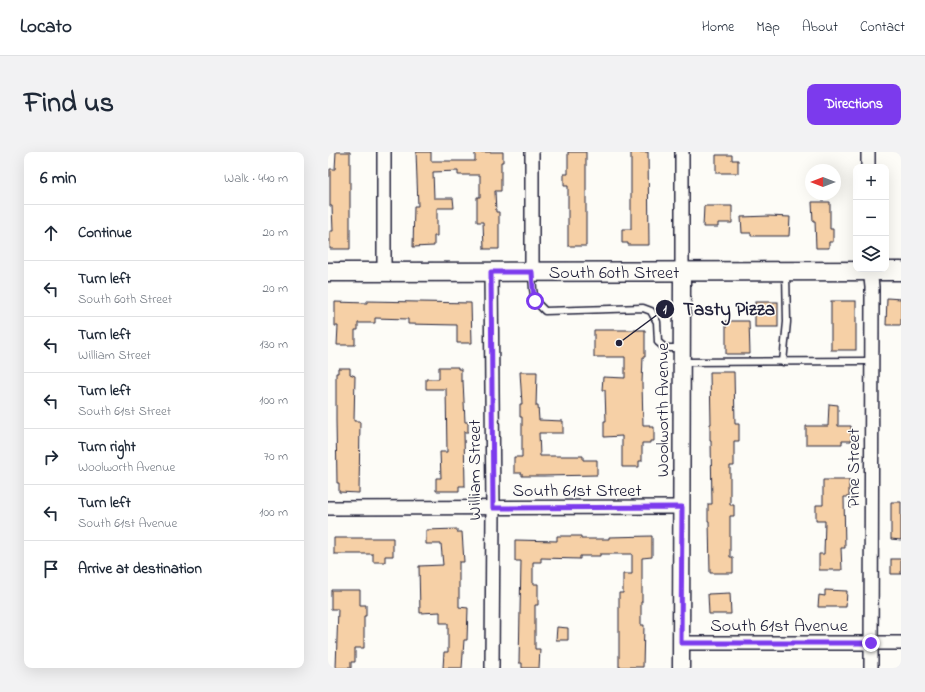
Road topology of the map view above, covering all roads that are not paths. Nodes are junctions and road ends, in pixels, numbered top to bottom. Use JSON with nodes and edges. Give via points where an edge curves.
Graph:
{"nodes":[{"id":1,"x":384,"y":152,"type":"edge"},
{"id":2,"x":532,"y":152,"type":"edge"},
{"id":3,"x":682,"y":152,"type":"edge"},
{"id":4,"x":868,"y":152,"type":"edge"},
{"id":5,"x":868,"y":164,"type":"edge"},
{"id":6,"x":853,"y":270,"type":"edge"},
{"id":7,"x":682,"y":271,"type":"junction"},
{"id":8,"x":786,"y":271,"type":"junction"},
{"id":9,"x":889,"y":271,"type":"edge"},
{"id":10,"x":901,"y":271,"type":"edge"},
{"id":11,"x":328,"y":272,"type":"edge"},
{"id":12,"x":384,"y":272,"type":"junction"},
{"id":13,"x":491,"y":272,"type":"junction"},
{"id":14,"x":532,"y":272,"type":"junction"},
{"id":15,"x":870,"y":272,"type":"edge"},
{"id":16,"x":682,"y":355,"type":"junction"},
{"id":17,"x":871,"y":361,"type":"junction"},
{"id":18,"x":783,"y":362,"type":"junction"},
{"id":19,"x":682,"y":507,"type":"junction"},
{"id":20,"x":328,"y":508,"type":"edge"},
{"id":21,"x":493,"y":508,"type":"junction"},
{"id":22,"x":681,"y":643,"type":"junction"},
{"id":23,"x":871,"y":643,"type":"junction"},
{"id":24,"x":901,"y":643,"type":"edge"},
{"id":25,"x":492,"y":668,"type":"edge"},
{"id":26,"x":681,"y":668,"type":"edge"},
{"id":27,"x":871,"y":668,"type":"edge"}],
"edges":[{"from":1,"to":12,"type":"street"},
{"from":2,"to":14,"type":"street"},
{"from":3,"to":7,"type":"street","name":"Woolworth Avenue"},
{"from":4,"to":5,"type":"street"},
{"from":6,"to":8,"type":"main road","name":"South 60th Street"},
{"from":7,"to":8,"type":"main road","name":"South 60th Street"},
{"from":7,"to":14,"type":"main road","name":"South 60th Street"},
{"from":7,"to":16,"type":"street","name":"Woolworth Avenue"},
{"from":8,"to":18,"type":"lane","via":[[787,322]]},
{"from":9,"to":10,"type":"main road","name":"South 60th Street"},
{"from":11,"to":12,"type":"main road","name":"South 60th Street"},
{"from":12,"to":13,"type":"main road","name":"South 60th Street"},
{"from":13,"to":14,"type":"main road","name":"South 60th Street"},
{"from":13,"to":21,"type":"street","name":"William Street"},
{"from":14,"to":16,"type":"lane","via":[[535,301],[545,311],[643,308],[652,311],[657,322],[658,342]]},
{"from":15,"to":17,"type":"street","name":"Pine Street"},
{"from":16,"to":18,"type":"lane"},
{"from":16,"to":19,"type":"street","name":"Woolworth Avenue"},
{"from":17,"to":18,"type":"lane"},
{"from":17,"to":23,"type":"street","name":"Pine Street"},
{"from":19,"to":21,"type":"street","name":"South 61st Street"},
{"from":19,"to":22,"type":"street","name":"Woolworth Avenue"},
{"from":20,"to":21,"type":"street","name":"South 61st Street"},
{"from":21,"to":25,"type":"street","name":"William Street"},
{"from":22,"to":23,"type":"street","name":"South 61st Avenue"},
{"from":22,"to":26,"type":"street","name":"Woolworth Avenue"},
{"from":23,"to":24,"type":"street","name":"South 61st Avenue"},
{"from":23,"to":27,"type":"street","name":"Pine Street"}]}
